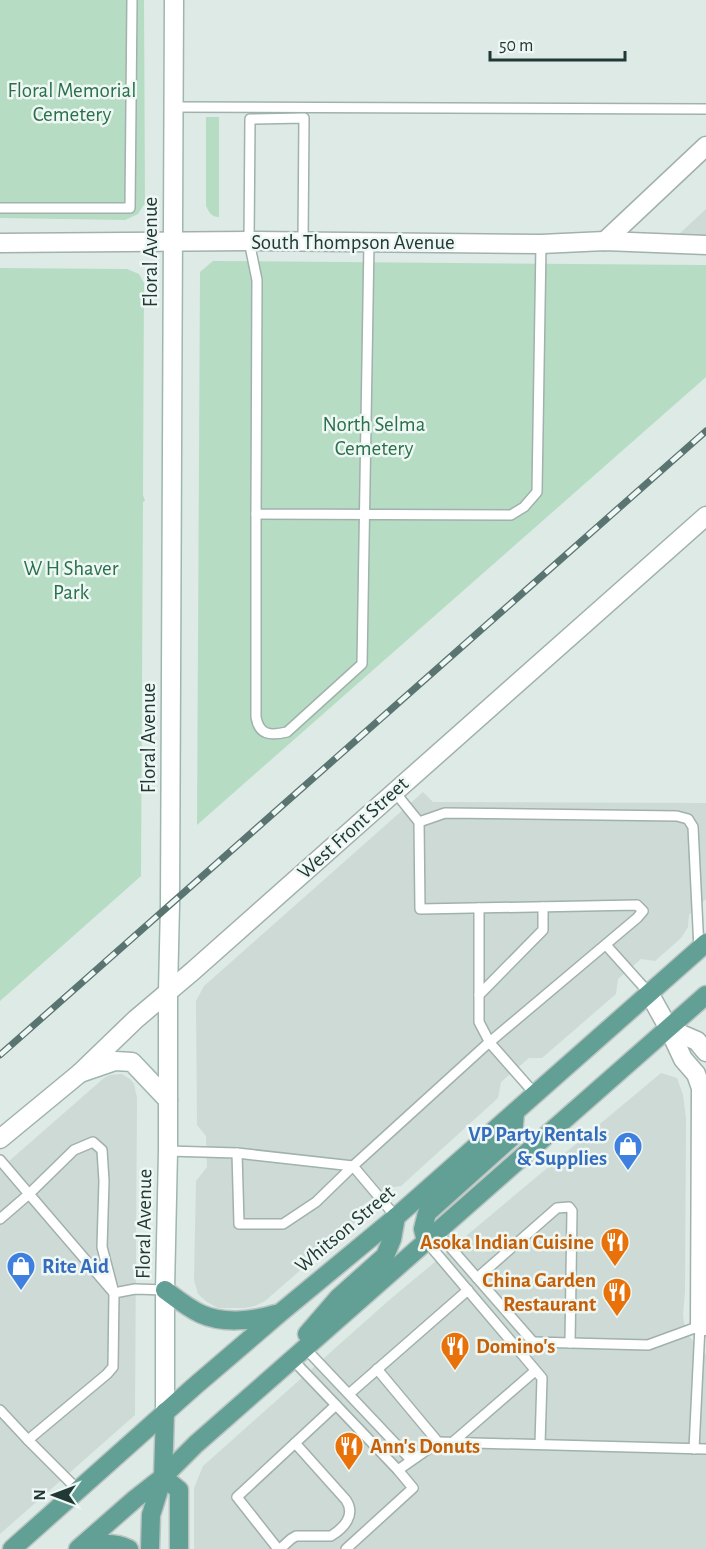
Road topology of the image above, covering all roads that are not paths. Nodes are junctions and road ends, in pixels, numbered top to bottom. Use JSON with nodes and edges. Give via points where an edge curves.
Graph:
{"nodes":[{"id":1,"x":132,"y":0,"type":"edge"},
{"id":2,"x":174,"y":0,"type":"edge"},
{"id":3,"x":174,"y":106,"type":"junction"},
{"id":4,"x":706,"y":109,"type":"edge"},
{"id":5,"x":706,"y":146,"type":"edge"},
{"id":6,"x":0,"y":208,"type":"edge"},
{"id":7,"x":249,"y":241,"type":"junction"},
{"id":8,"x":303,"y":241,"type":"junction"},
{"id":9,"x":605,"y":241,"type":"junction"},
{"id":10,"x":172,"y":242,"type":"junction"},
{"id":11,"x":369,"y":242,"type":"junction"},
{"id":12,"x":0,"y":243,"type":"edge"},
{"id":13,"x":541,"y":244,"type":"junction"},
{"id":14,"x":706,"y":245,"type":"edge"},
{"id":15,"x":256,"y":514,"type":"junction"},
{"id":16,"x":365,"y":514,"type":"junction"},
{"id":17,"x":706,"y":516,"type":"edge"},
{"id":18,"x":394,"y":791,"type":"junction"},
{"id":19,"x":419,"y":822,"type":"junction"},
{"id":20,"x":543,"y":907,"type":"junction"},
{"id":21,"x":478,"y":908,"type":"junction"},
{"id":22,"x":606,"y":945,"type":"junction"},
{"id":23,"x":703,"y":946,"type":"edge"},
{"id":24,"x":168,"y":991,"type":"junction"},
{"id":25,"x":650,"y":993,"type":"junction"},
{"id":26,"x":478,"y":995,"type":"junction"},
{"id":27,"x":706,"y":995,"type":"edge"},
{"id":28,"x":669,"y":1029,"type":"junction"},
{"id":29,"x":490,"y":1042,"type":"junction"},
{"id":30,"x":706,"y":1052,"type":"edge"},
{"id":31,"x":80,"y":1073,"type":"junction"},
{"id":32,"x":535,"y":1094,"type":"junction"},
{"id":33,"x":168,"y":1100,"type":"junction"},
{"id":34,"x":515,"y":1112,"type":"junction"},
{"id":35,"x":0,"y":1139,"type":"edge"},
{"id":36,"x":168,"y":1151,"type":"junction"},
{"id":37,"x":237,"y":1153,"type":"junction"},
{"id":38,"x":0,"y":1160,"type":"edge"},
{"id":39,"x":353,"y":1166,"type":"junction"},
{"id":40,"x":29,"y":1194,"type":"junction"},
{"id":41,"x":396,"y":1217,"type":"junction"},
{"id":42,"x":0,"y":1219,"type":"edge"},
{"id":43,"x":432,"y":1236,"type":"junction"},
{"id":44,"x":477,"y":1278,"type":"junction"},
{"id":45,"x":165,"y":1290,"type":"junction"},
{"id":46,"x":468,"y":1290,"type":"junction"},
{"id":47,"x":114,"y":1293,"type":"junction"},
{"id":48,"x":280,"y":1313,"type":"junction"},
{"id":49,"x":703,"y":1326,"type":"edge"},
{"id":50,"x":533,"y":1342,"type":"junction"},
{"id":51,"x":570,"y":1343,"type":"junction"},
{"id":52,"x":299,"y":1353,"type":"junction"},
{"id":53,"x":521,"y":1353,"type":"junction"},
{"id":54,"x":377,"y":1369,"type":"junction"},
{"id":55,"x":535,"y":1371,"type":"junction"},
{"id":56,"x":349,"y":1394,"type":"junction"},
{"id":57,"x":336,"y":1405,"type":"junction"},
{"id":58,"x":0,"y":1410,"type":"edge"},
{"id":59,"x":165,"y":1412,"type":"junction"},
{"id":60,"x":28,"y":1440,"type":"junction"},
{"id":61,"x":438,"y":1442,"type":"junction"},
{"id":62,"x":453,"y":1442,"type":"junction"},
{"id":63,"x":295,"y":1443,"type":"junction"},
{"id":64,"x":540,"y":1444,"type":"junction"},
{"id":65,"x":694,"y":1449,"type":"junction"},
{"id":66,"x":706,"y":1449,"type":"edge"},
{"id":67,"x":411,"y":1460,"type":"junction"},
{"id":68,"x":398,"y":1470,"type":"junction"},
{"id":69,"x":163,"y":1477,"type":"junction"},
{"id":70,"x":78,"y":1490,"type":"junction"},
{"id":71,"x":12,"y":1549,"type":"edge"},
{"id":72,"x":79,"y":1549,"type":"edge"},
{"id":73,"x":129,"y":1549,"type":"edge"},
{"id":74,"x":150,"y":1549,"type":"edge"},
{"id":75,"x":178,"y":1549,"type":"edge"},
{"id":76,"x":279,"y":1549,"type":"edge"},
{"id":77,"x":346,"y":1549,"type":"edge"}],
"edges":[{"from":1,"to":6,"type":"lane","via":[[130,208]]},
{"from":2,"to":3,"type":"street","name":"Floral Avenue"},
{"from":3,"to":4,"type":"lane"},
{"from":3,"to":10,"type":"street","name":"Floral Avenue"},
{"from":5,"to":9,"type":"street"},
{"from":7,"to":8,"type":"street","name":"South Thompson Avenue"},
{"from":7,"to":8,"type":"lane","via":[[250,119],[304,118]]},
{"from":7,"to":10,"type":"street","name":"South Thompson Avenue"},
{"from":7,"to":15,"type":"lane","via":[[257,280]]},
{"from":8,"to":11,"type":"street","name":"South Thompson Avenue"},
{"from":9,"to":13,"type":"street","name":"South Thompson Avenue"},
{"from":9,"to":14,"type":"street","name":"South Thompson Avenue"},
{"from":10,"to":12,"type":"street","name":"South Thompson Avenue"},
{"from":10,"to":24,"type":"street","name":"Floral Avenue"},
{"from":11,"to":13,"type":"street","name":"South Thompson Avenue"},
{"from":11,"to":16,"type":"lane"},
{"from":13,"to":16,"type":"lane","via":[[537,492],[511,515]]},
{"from":15,"to":16,"type":"lane"},
{"from":15,"to":16,"type":"lane","via":[[256,717],[264,732],[275,735],[287,732],[362,664]]},
{"from":17,"to":18,"type":"street","name":"West Front Street"},
{"from":18,"to":19,"type":"lane"},
{"from":18,"to":24,"type":"street","name":"West Front Street"},
{"from":19,"to":21,"type":"lane","via":[[420,909]]},
{"from":19,"to":23,"type":"lane","via":[[445,813],[688,819],[693,827]]},
{"from":20,"to":21,"type":"lane"},
{"from":20,"to":22,"type":"lane","via":[[637,905],[643,911]]},
{"from":20,"to":26,"type":"lane","via":[[543,930]]},
{"from":21,"to":26,"type":"lane"},
{"from":22,"to":25,"type":"lane"},
{"from":22,"to":29,"type":"lane"},
{"from":23,"to":25,"type":"main road","name":"Whitson Street"},
{"from":24,"to":31,"type":"street","name":"West Front Street"},
{"from":24,"to":33,"type":"street","name":"Floral Avenue"},
{"from":25,"to":28,"type":"street"},
{"from":25,"to":32,"type":"main road","name":"Whitson Street"},
{"from":26,"to":29,"type":"lane","via":[[479,1022]]},
{"from":27,"to":28,"type":"main road"},
{"from":28,"to":30,"type":"street","via":[[697,1041]]},
{"from":28,"to":43,"type":"main road"},
{"from":28,"to":49,"type":"street","via":[[701,1088]]},
{"from":29,"to":32,"type":"lane"},
{"from":29,"to":39,"type":"lane"},
{"from":31,"to":33,"type":"street","via":[[116,1061],[132,1062]]},
{"from":31,"to":35,"type":"street","name":"West Front Street"},
{"from":32,"to":34,"type":"main road","name":"Whitson Street"},
{"from":33,"to":36,"type":"street","name":"Floral Avenue"},
{"from":34,"to":41,"type":"main road","name":"Whitson Street"},
{"from":34,"to":43,"type":"main road","via":[[513,1136],[427,1213],[423,1229]]},
{"from":36,"to":37,"type":"lane"},
{"from":36,"to":45,"type":"street","name":"Floral Avenue"},
{"from":37,"to":39,"type":"lane"},
{"from":37,"to":39,"type":"lane","via":[[239,1224],[283,1224],[316,1202]]},
{"from":38,"to":40,"type":"lane"},
{"from":39,"to":41,"type":"lane"},
{"from":40,"to":42,"type":"lane"},
{"from":40,"to":47,"type":"lane"},
{"from":40,"to":47,"type":"lane","via":[[74,1150],[93,1142],[102,1150],[102,1247]]},
{"from":41,"to":48,"type":"main road","name":"Whitson Street"},
{"from":41,"to":52,"type":"main road","via":[[385,1256],[338,1298],[306,1335]]},
{"from":43,"to":44,"type":"lane"},
{"from":43,"to":46,"type":"lane"},
{"from":43,"to":52,"type":"main road"},
{"from":44,"to":50,"type":"lane"},
{"from":44,"to":51,"type":"lane","via":[[557,1208],[569,1207]]},
{"from":45,"to":47,"type":"lane"},
{"from":45,"to":48,"type":"main road","via":[[208,1317],[246,1320]]},
{"from":45,"to":59,"type":"street","name":"Floral Avenue"},
{"from":46,"to":53,"type":"lane"},
{"from":46,"to":54,"type":"lane"},
{"from":47,"to":60,"type":"lane","via":[[113,1367]]},
{"from":48,"to":59,"type":"main road","name":"Whitson Street"},
{"from":49,"to":51,"type":"lane","via":[[648,1345]]},
{"from":49,"to":65,"type":"lane"},
{"from":50,"to":51,"type":"lane"},
{"from":50,"to":53,"type":"lane"},
{"from":52,"to":56,"type":"lane"},
{"from":52,"to":57,"type":"lane"},
{"from":52,"to":69,"type":"main road"},
{"from":53,"to":55,"type":"lane"},
{"from":54,"to":56,"type":"lane"},
{"from":54,"to":61,"type":"lane"},
{"from":55,"to":62,"type":"lane"},
{"from":55,"to":64,"type":"lane","via":[[542,1378]]},
{"from":56,"to":67,"type":"lane"},
{"from":57,"to":63,"type":"lane"},
{"from":57,"to":68,"type":"lane"},
{"from":58,"to":60,"type":"lane"},
{"from":59,"to":69,"type":"main road","name":"Floral Avenue"},
{"from":59,"to":70,"type":"main road","name":"Whitson Street"},
{"from":60,"to":70,"type":"lane"},
{"from":61,"to":62,"type":"lane"},
{"from":61,"to":67,"type":"lane"},
{"from":62,"to":64,"type":"lane"},
{"from":63,"to":76,"type":"lane","via":[[237,1497]]},
{"from":63,"to":76,"type":"lane","via":[[346,1500],[350,1513],[331,1536],[296,1536]]},
{"from":64,"to":65,"type":"lane"},
{"from":65,"to":66,"type":"lane"},
{"from":67,"to":68,"type":"lane"},
{"from":68,"to":77,"type":"lane","via":[[413,1488]]},
{"from":69,"to":72,"type":"main road"},
{"from":69,"to":74,"type":"main road","name":"Floral Avenue","via":[[151,1515]]},
{"from":69,"to":75,"type":"main road","via":[[179,1490]]},
{"from":70,"to":71,"type":"main road","name":"Whitson Street"},
{"from":72,"to":73,"type":"main road","via":[[104,1544]]}]}
